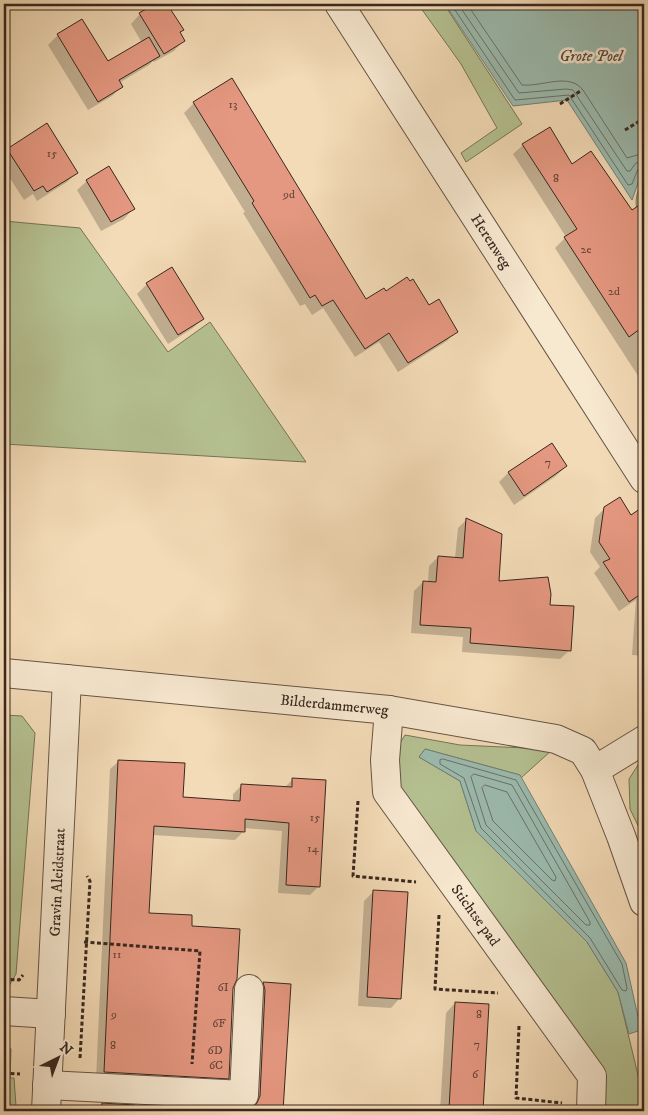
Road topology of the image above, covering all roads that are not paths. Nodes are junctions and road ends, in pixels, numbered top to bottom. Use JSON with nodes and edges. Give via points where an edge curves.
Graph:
{"nodes":[{"id":1,"x":339,"y":4,"type":"edge"},
{"id":2,"x":644,"y":479,"type":"edge"},
{"id":3,"x":4,"y":672,"type":"edge"},
{"id":4,"x":67,"y":679,"type":"junction"},
{"id":5,"x":389,"y":710,"type":"junction"},
{"id":6,"x":644,"y":740,"type":"edge"},
{"id":7,"x":595,"y":770,"type":"junction"},
{"id":8,"x":644,"y":902,"type":"edge"},
{"id":9,"x":249,"y":989,"type":"dead end"},
{"id":10,"x":4,"y":1011,"type":"edge"},
{"id":11,"x":51,"y":1014,"type":"junction"},
{"id":12,"x":46,"y":1098,"type":"edge"},
{"id":13,"x":591,"y":1108,"type":"edge"}],
"edges":[{"from":1,"to":2,"type":"street","name":"Herenweg"},
{"from":3,"to":4,"type":"street","name":"Bilderdammerweg"},
{"from":4,"to":5,"type":"street","name":"Bilderdammerweg"},
{"from":4,"to":11,"type":"street","name":"Gravin Aleidstraat"},
{"from":5,"to":7,"type":"street","name":"Bilderdammerweg","via":[[556,738],[583,751]]},
{"from":5,"to":13,"type":"street","name":"Stichtse pad","via":[[387,792],[446,880],[592,1076]]},
{"from":6,"to":7,"type":"street"},
{"from":7,"to":8,"type":"street","name":"Bilderdammerweg"},
{"from":9,"to":12,"type":"street","name":"Gravin Aleidstraat","via":[[244,1095],[190,1092]]},
{"from":10,"to":11,"type":"street"},
{"from":11,"to":12,"type":"street","name":"Gravin Aleidstraat"}]}
